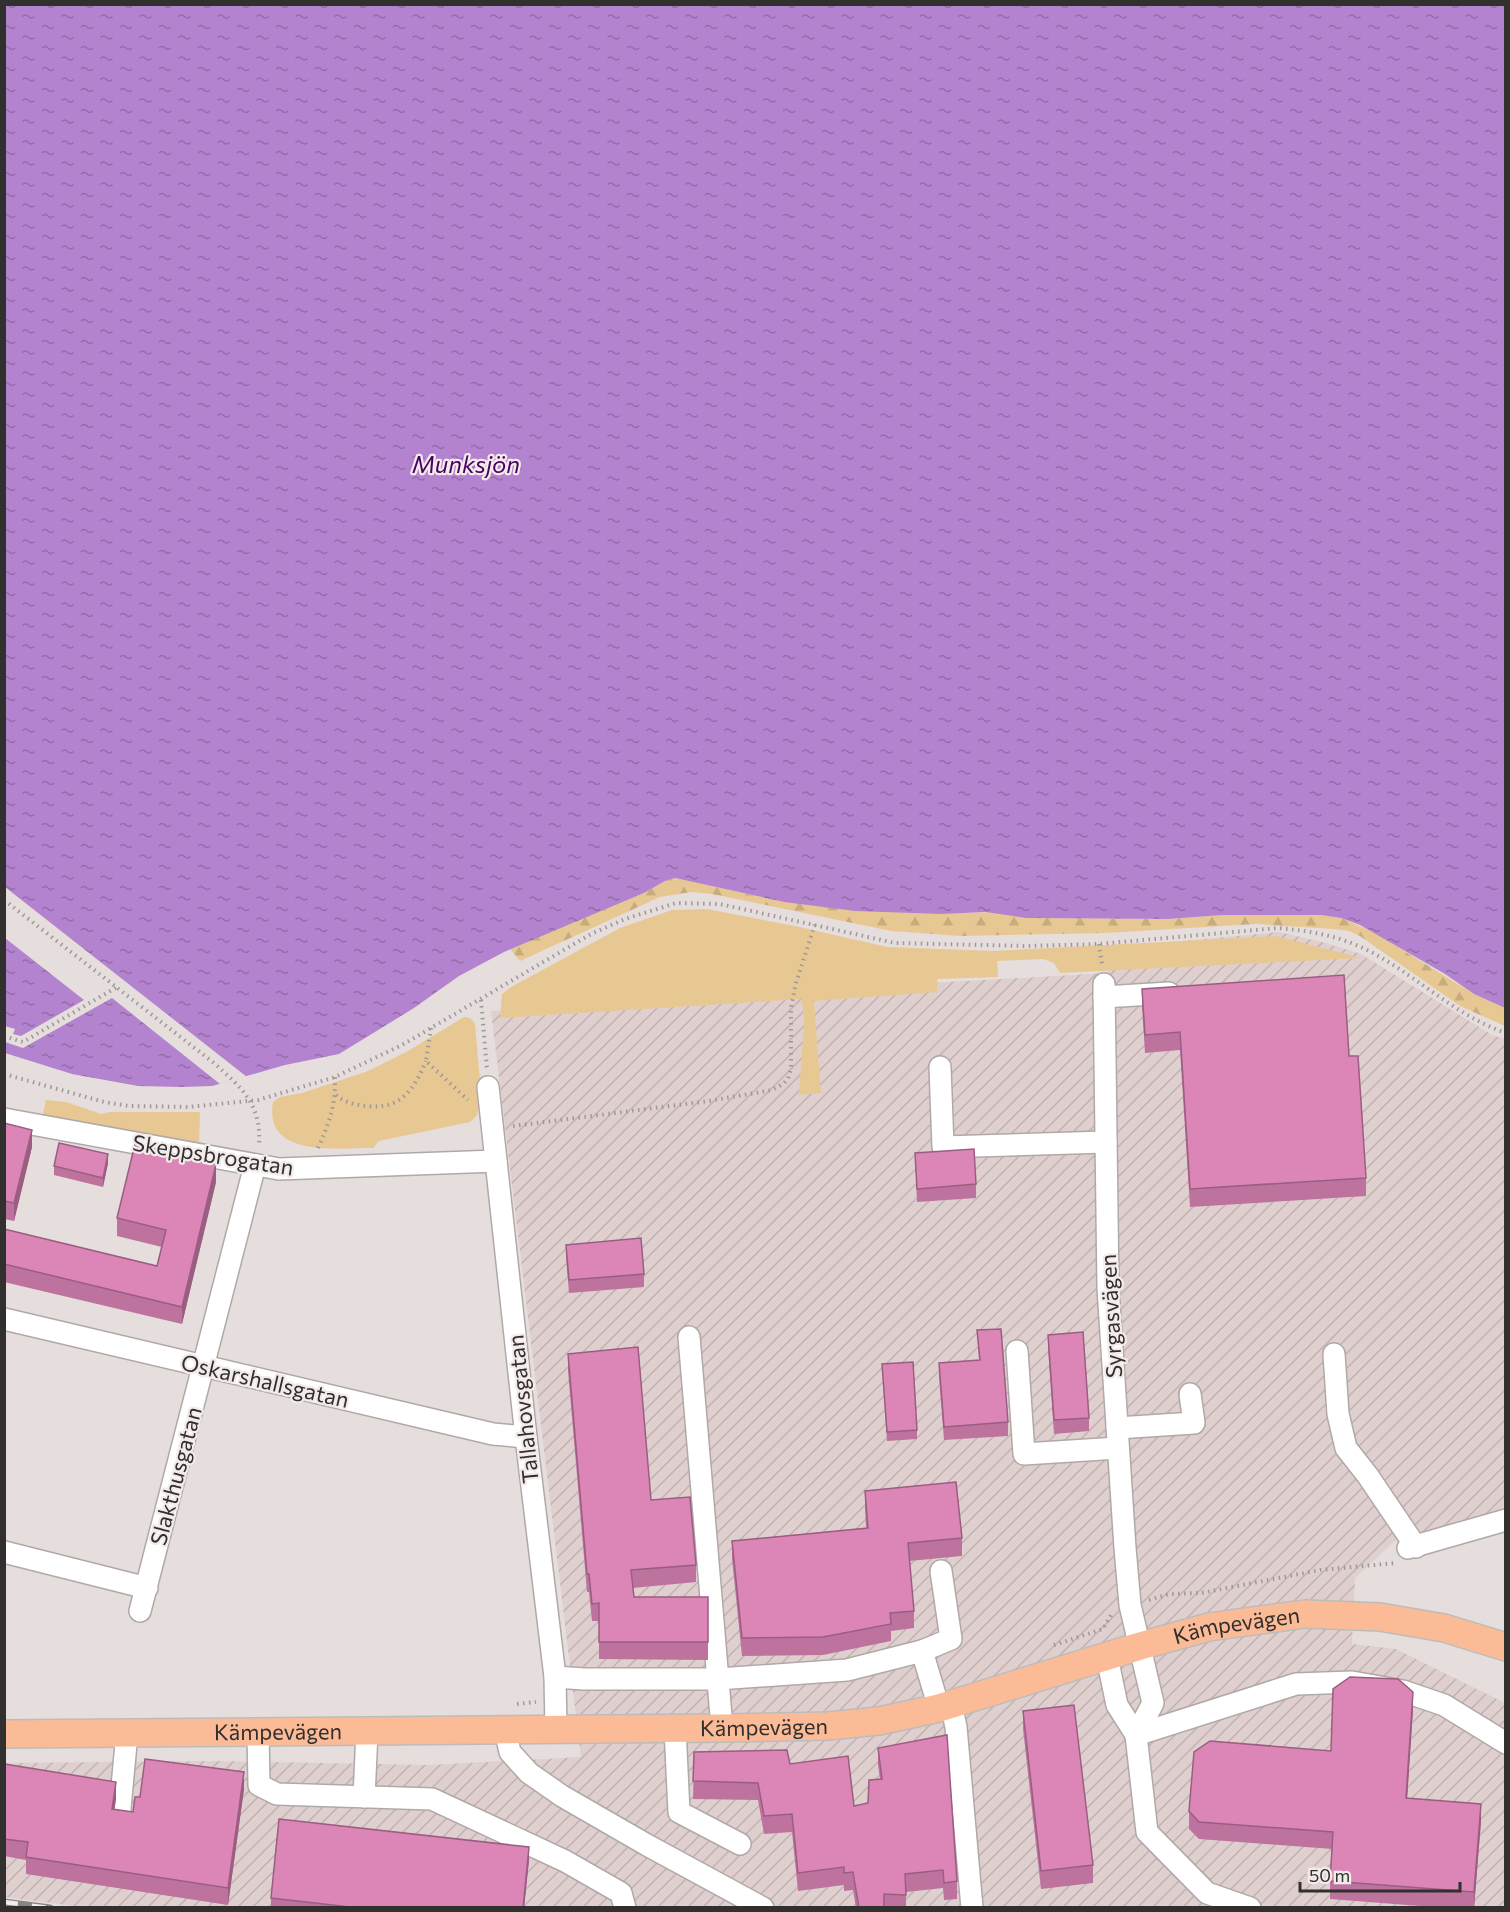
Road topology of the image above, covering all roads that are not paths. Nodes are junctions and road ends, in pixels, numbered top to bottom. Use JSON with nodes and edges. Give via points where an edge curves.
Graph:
{"nodes":[{"id":1,"x":1187,"y":992,"type":"edge"},
{"id":2,"x":940,"y":1067,"type":"dead end"},
{"id":3,"x":488,"y":1087,"type":"road end"},
{"id":4,"x":4,"y":1119,"type":"edge"},
{"id":5,"x":1106,"y":1142,"type":"junction"},
{"id":6,"x":496,"y":1161,"type":"junction"},
{"id":7,"x":255,"y":1165,"type":"junction"},
{"id":8,"x":4,"y":1319,"type":"edge"},
{"id":9,"x":689,"y":1337,"type":"dead end"},
{"id":10,"x":1017,"y":1351,"type":"dead end"},
{"id":11,"x":1334,"y":1354,"type":"dead end"},
{"id":12,"x":205,"y":1366,"type":"junction"},
{"id":13,"x":1190,"y":1394,"type":"dead end"},
{"id":14,"x":526,"y":1437,"type":"junction"},
{"id":15,"x":1118,"y":1438,"type":"junction"},
{"id":16,"x":1506,"y":1520,"type":"edge"},
{"id":17,"x":4,"y":1552,"type":"edge"},
{"id":18,"x":941,"y":1571,"type":"dead end"},
{"id":19,"x":147,"y":1587,"type":"junction"},
{"id":20,"x":140,"y":1611,"type":"dead end"},
{"id":21,"x":1140,"y":1646,"type":"junction"},
{"id":22,"x":1506,"y":1647,"type":"edge"},
{"id":23,"x":922,"y":1651,"type":"junction"},
{"id":24,"x":1107,"y":1657,"type":"junction"},
{"id":25,"x":555,"y":1677,"type":"junction"},
{"id":26,"x":718,"y":1679,"type":"junction"},
{"id":27,"x":945,"y":1706,"type":"junction"},
{"id":28,"x":675,"y":1728,"type":"junction"},
{"id":29,"x":722,"y":1728,"type":"junction"},
{"id":30,"x":505,"y":1730,"type":"junction"},
{"id":31,"x":556,"y":1730,"type":"junction"},
{"id":32,"x":258,"y":1732,"type":"junction"},
{"id":33,"x":367,"y":1732,"type":"junction"},
{"id":34,"x":127,"y":1733,"type":"junction"},
{"id":35,"x":4,"y":1734,"type":"edge"},
{"id":36,"x":1136,"y":1735,"type":"junction"},
{"id":37,"x":1506,"y":1743,"type":"edge"},
{"id":38,"x":364,"y":1797,"type":"junction"},
{"id":39,"x":119,"y":1819,"type":"edge"},
{"id":40,"x":740,"y":1844,"type":"dead end"},
{"id":41,"x":625,"y":1908,"type":"edge"},
{"id":42,"x":763,"y":1908,"type":"edge"},
{"id":43,"x":972,"y":1908,"type":"edge"},
{"id":44,"x":1250,"y":1908,"type":"edge"}],
"edges":[{"from":1,"to":5,"type":"street","name":"Syrgasvägen","via":[[1104,991]]},
{"from":2,"to":5,"type":"street","via":[[943,1147]]},
{"from":3,"to":6,"type":"street","name":"Tallahovsgatan"},
{"from":4,"to":7,"type":"street","name":"Skeppsbrogatan"},
{"from":5,"to":15,"type":"street","name":"Syrgasvägen","via":[[1108,1288]]},
{"from":6,"to":7,"type":"street","name":"Skeppsbrogatan","via":[[279,1169]]},
{"from":6,"to":14,"type":"street","name":"Tallahovsgatan"},
{"from":7,"to":12,"type":"street","name":"Slakthusgatan"},
{"from":8,"to":12,"type":"street","name":"Oskarshallsgatan"},
{"from":9,"to":26,"type":"street"},
{"from":10,"to":15,"type":"street","via":[[1024,1454]]},
{"from":11,"to":16,"type":"street","via":[[1338,1414],[1347,1448],[1412,1548]]},
{"from":12,"to":14,"type":"street","name":"Oskarshallsgatan","via":[[493,1434]]},
{"from":12,"to":19,"type":"street","name":"Slakthusgatan"},
{"from":13,"to":15,"type":"street","via":[[1194,1423]]},
{"from":14,"to":25,"type":"street","name":"Tallahovsgatan"},
{"from":15,"to":21,"type":"street","name":"Syrgasvägen","via":[[1130,1605]]},
{"from":17,"to":19,"type":"street"},
{"from":18,"to":23,"type":"street","via":[[951,1639]]},
{"from":19,"to":20,"type":"street","name":"Slakthusgatan"},
{"from":21,"to":22,"type":"main road","name":"Kämpevägen","via":[[1209,1627],[1305,1614],[1380,1617],[1444,1628]]},
{"from":21,"to":24,"type":"main road","name":"Kämpevägen"},
{"from":21,"to":36,"type":"street","name":"Syrgasvägen","via":[[1153,1703]]},
{"from":23,"to":26,"type":"street","via":[[847,1670]]},
{"from":23,"to":27,"type":"street"},
{"from":24,"to":27,"type":"main road","name":"Kämpevägen"},
{"from":24,"to":36,"type":"street","via":[[1117,1705]]},
{"from":25,"to":26,"type":"street"},
{"from":25,"to":31,"type":"street","name":"Tallahovsgatan"},
{"from":26,"to":29,"type":"street"},
{"from":27,"to":29,"type":"main road","name":"Kämpevägen","via":[[859,1723]]},
{"from":27,"to":43,"type":"street","via":[[956,1727]]},
{"from":28,"to":29,"type":"main road","name":"Kämpevägen"},
{"from":28,"to":31,"type":"main road","name":"Kämpevägen"},
{"from":28,"to":40,"type":"street","via":[[679,1812]]},
{"from":30,"to":31,"type":"main road","name":"Kämpevägen"},
{"from":30,"to":33,"type":"main road","name":"Kämpevägen"},
{"from":30,"to":42,"type":"street","via":[[510,1752],[529,1773],[562,1796]]},
{"from":32,"to":33,"type":"main road","name":"Kämpevägen"},
{"from":32,"to":34,"type":"main road","name":"Kämpevägen"},
{"from":32,"to":38,"type":"street","via":[[259,1785],[278,1794]]},
{"from":33,"to":38,"type":"street"},
{"from":34,"to":35,"type":"main road","name":"Kämpevägen"},
{"from":34,"to":39,"type":"street"},
{"from":36,"to":37,"type":"street","via":[[1296,1684],[1352,1682],[1403,1691],[1444,1705]]},
{"from":36,"to":44,"type":"street","via":[[1147,1832],[1207,1893]]},
{"from":38,"to":41,"type":"street","via":[[432,1798],[565,1861],[621,1893]]}]}
